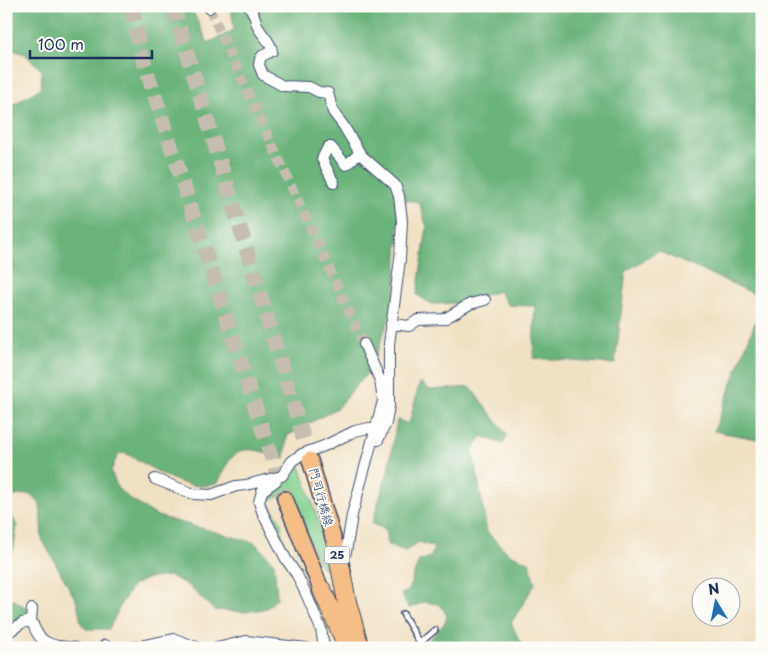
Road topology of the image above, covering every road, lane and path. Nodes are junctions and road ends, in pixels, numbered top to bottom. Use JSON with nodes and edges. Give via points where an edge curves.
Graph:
{"nodes":[{"id":1,"x":249,"y":6,"type":"edge"},
{"id":2,"x":360,"y":153,"type":"junction"},
{"id":3,"x":334,"y":183,"type":"dead end"},
{"id":4,"x":485,"y":300,"type":"dead end"},
{"id":5,"x":391,"y":324,"type":"junction"},
{"id":6,"x":364,"y":344,"type":"tunnel mouth"},
{"id":7,"x":375,"y":435,"type":"junction"},
{"id":8,"x":310,"y":460,"type":"tunnel mouth"},
{"id":9,"x":276,"y":477,"type":"junction"},
{"id":10,"x":155,"y":480,"type":"dead end"},
{"id":11,"x":285,"y":498,"type":"tunnel mouth"},
{"id":12,"x":340,"y":561,"type":"junction"},
{"id":13,"x":322,"y":590,"type":"junction"},
{"id":14,"x":32,"y":609,"type":"dead end"},
{"id":15,"x":403,"y":614,"type":"dead end"},
{"id":16,"x":31,"y":621,"type":"junction"},
{"id":17,"x":435,"y":630,"type":"dead end"},
{"id":18,"x":6,"y":634,"type":"edge"},
{"id":19,"x":420,"y":643,"type":"junction"},
{"id":20,"x":75,"y":648,"type":"edge"},
{"id":21,"x":130,"y":648,"type":"edge"},
{"id":22,"x":199,"y":648,"type":"edge"},
{"id":23,"x":217,"y":648,"type":"edge"},
{"id":24,"x":306,"y":648,"type":"edge"},
{"id":25,"x":324,"y":648,"type":"edge"},
{"id":26,"x":340,"y":648,"type":"edge"},
{"id":27,"x":348,"y":648,"type":"edge"},
{"id":28,"x":360,"y":648,"type":"edge"},
{"id":29,"x":369,"y":648,"type":"edge"},
{"id":30,"x":414,"y":648,"type":"edge"}],
"edges":[{"from":1,"to":2,"type":"street","via":[[258,28],[272,48],[262,56],[258,65],[263,75],[283,86],[309,87],[328,94],[333,112]]},
{"from":2,"to":3,"type":"street","via":[[346,166],[328,146],[322,159]]},
{"from":2,"to":5,"type":"street","via":[[395,185],[399,196],[401,250]]},
{"from":4,"to":5,"type":"street","via":[[470,304],[444,319],[418,320],[408,326]]},
{"from":5,"to":7,"type":"street","via":[[389,406],[378,440]]},
{"from":6,"to":7,"type":"street","via":[[382,391],[383,401]]},
{"from":7,"to":9,"type":"street","via":[[368,428],[355,431],[302,454],[292,461],[284,474]]},
{"from":7,"to":12,"type":"street","via":[[352,515],[346,552]]},
{"from":8,"to":12,"type":"main road","name":"門司行橋線","number":"25"},
{"from":9,"to":10,"type":"street","via":[[211,495],[194,494]]},
{"from":9,"to":25,"type":"street","via":[[276,481],[262,491],[259,502],[307,596],[321,629]]},
{"from":11,"to":13,"type":"main road","number":"25"},
{"from":12,"to":28,"type":"highway"},
{"from":12,"to":29,"type":"main road","name":"門司行橋線","number":"25"},
{"from":13,"to":26,"type":"main road","number":"25"},
{"from":13,"to":27,"type":"highway"},
{"from":14,"to":16,"type":"street"},
{"from":15,"to":19,"type":"lane"},
{"from":16,"to":18,"type":"street"},
{"from":16,"to":20,"type":"street","via":[[43,640],[59,647]]},
{"from":17,"to":19,"type":"lane"},
{"from":19,"to":30,"type":"lane"},
{"from":21,"to":22,"type":"street","via":[[175,639]]},
{"from":23,"to":24,"type":"street","via":[[246,641]]}]}
